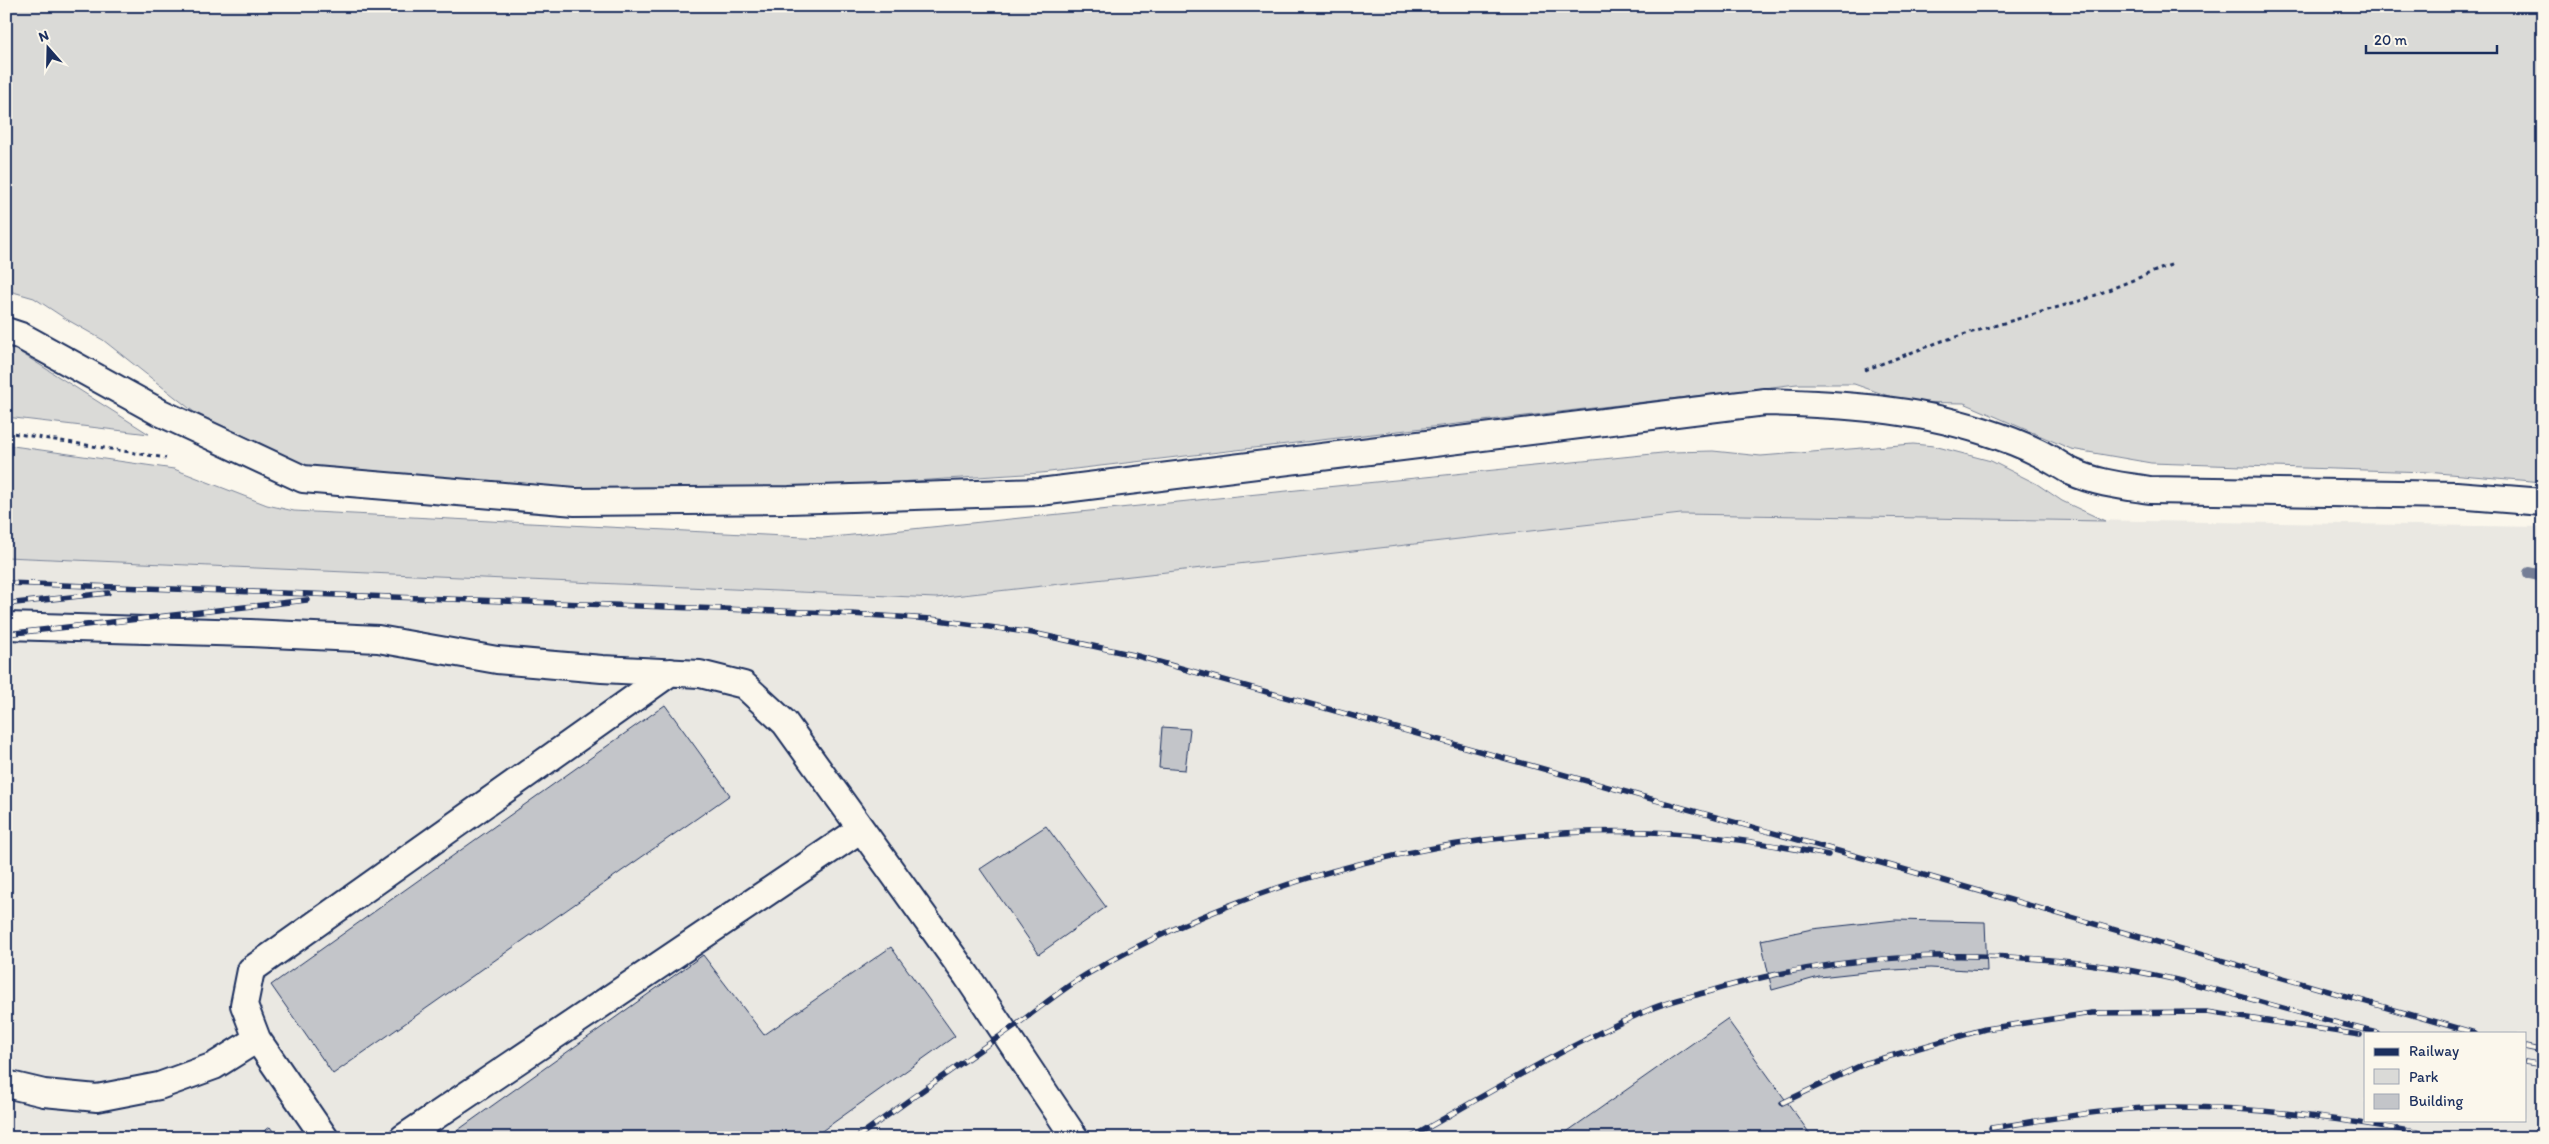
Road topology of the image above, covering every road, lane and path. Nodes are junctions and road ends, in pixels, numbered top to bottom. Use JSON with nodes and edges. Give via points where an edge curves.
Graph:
{"nodes":[{"id":1,"x":2173,"y":264,"type":"dead end"},
{"id":2,"x":6,"y":331,"type":"edge"},
{"id":3,"x":1863,"y":370,"type":"dead end"},
{"id":4,"x":6,"y":432,"type":"edge"},
{"id":5,"x":169,"y":458,"type":"dead end"},
{"id":6,"x":2543,"y":502,"type":"edge"},
{"id":7,"x":6,"y":626,"type":"edge"},
{"id":8,"x":671,"y":672,"type":"junction"},
{"id":9,"x":862,"y":829,"type":"junction"},
{"id":10,"x":258,"y":1039,"type":"junction"},
{"id":11,"x":6,"y":1084,"type":"edge"},
{"id":12,"x":325,"y":1138,"type":"edge"},
{"id":13,"x":403,"y":1138,"type":"edge"},
{"id":14,"x":1075,"y":1138,"type":"edge"}],
"edges":[{"from":1,"to":3,"type":"path","via":[[2086,299],[1942,341]]},
{"from":2,"to":6,"type":"lane","via":[[21,336],[158,412],[303,479],[575,502],[789,500],[1040,492],[1765,402],[1844,405],[1934,419],[1982,430],[2019,444],[2074,472],[2150,490],[2456,495]]},
{"from":4,"to":5,"type":"path"},
{"from":7,"to":8,"type":"lane","via":[[378,639],[498,660]]},
{"from":8,"to":9,"type":"lane","via":[[700,674],[744,685],[785,723]]},
{"from":8,"to":10,"type":"lane","via":[[251,970],[244,1006]]},
{"from":9,"to":13,"type":"lane"},
{"from":9,"to":14,"type":"lane","via":[[967,976]]},
{"from":10,"to":11,"type":"lane","via":[[214,1066],[168,1083],[97,1098],[44,1093]]},
{"from":10,"to":12,"type":"lane"}]}
